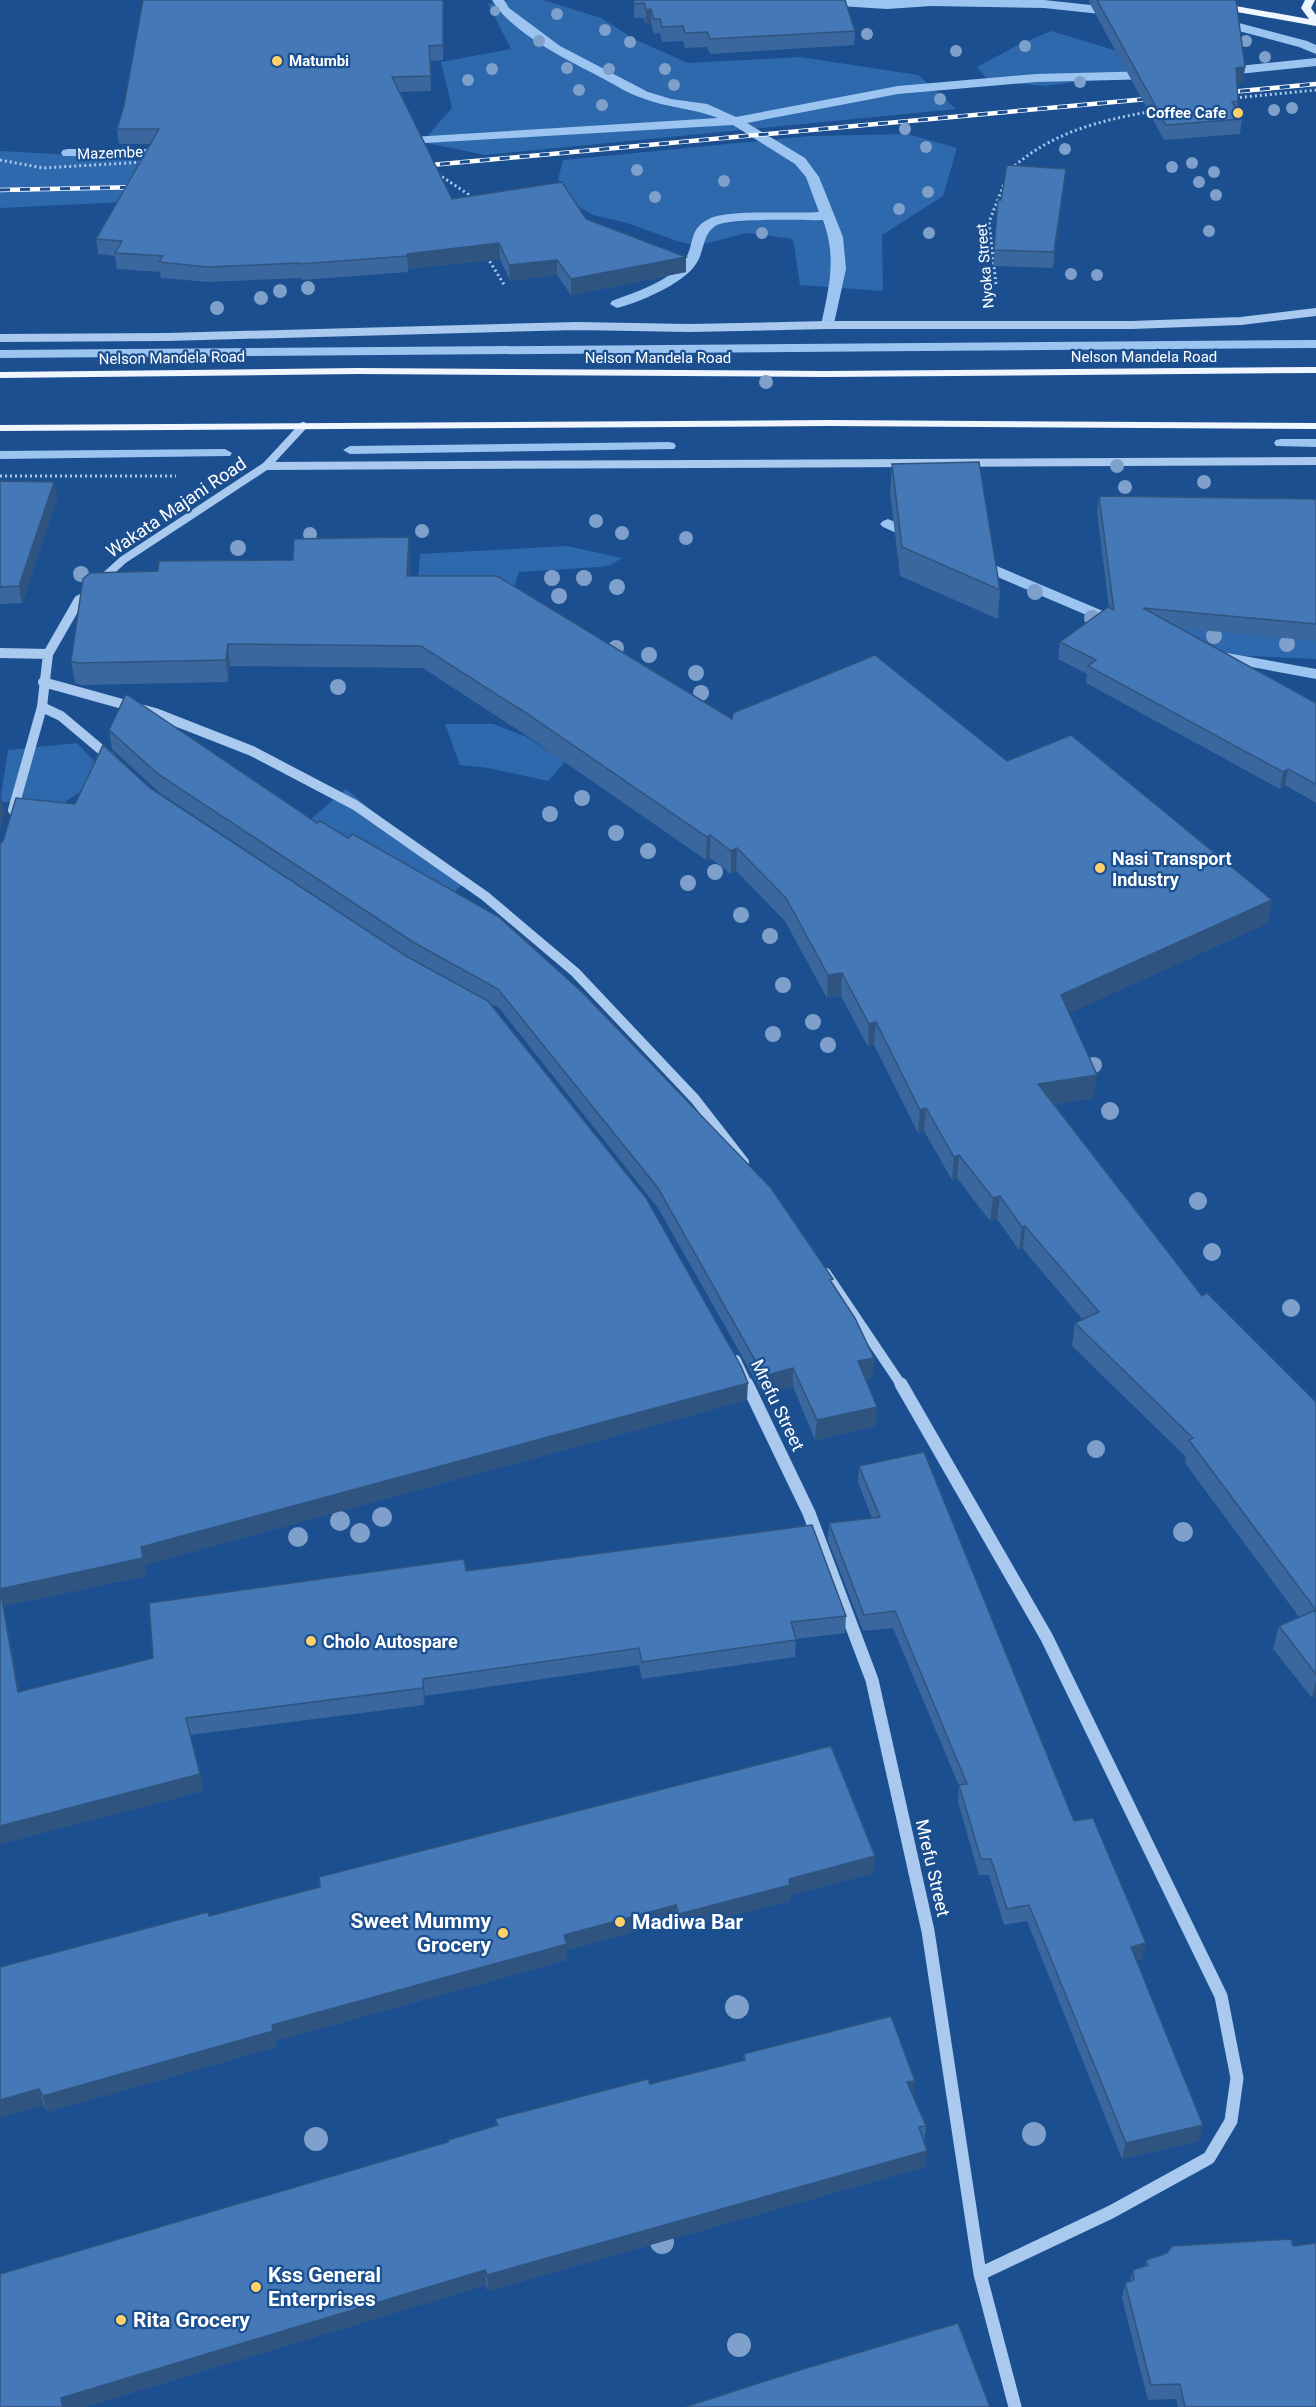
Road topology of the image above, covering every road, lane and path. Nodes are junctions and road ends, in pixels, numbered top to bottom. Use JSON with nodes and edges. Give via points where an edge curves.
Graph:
{"nodes":[{"id":1,"x":1186,"y":0,"type":"edge"},
{"id":2,"x":1310,"y":0,"type":"edge"},
{"id":3,"x":1316,"y":22,"type":"edge"},
{"id":4,"x":1316,"y":90,"type":"edge"},
{"id":5,"x":1226,"y":99,"type":"edge"},
{"id":6,"x":1164,"y":109,"type":"edge"},
{"id":7,"x":0,"y":160,"type":"edge"},
{"id":8,"x":154,"y":162,"type":"edge"},
{"id":9,"x":1010,"y":170,"type":"edge"},
{"id":10,"x":433,"y":171,"type":"edge"},
{"id":11,"x":1006,"y":180,"type":"edge"},
{"id":12,"x":468,"y":203,"type":"edge"},
{"id":13,"x":487,"y":256,"type":"edge"},
{"id":14,"x":508,"y":290,"type":"dead end"},
{"id":15,"x":1316,"y":312,"type":"edge"},
{"id":16,"x":1002,"y":326,"type":"junction"},
{"id":17,"x":0,"y":338,"type":"edge"},
{"id":18,"x":1316,"y":370,"type":"edge"},
{"id":19,"x":0,"y":375,"type":"edge"},
{"id":20,"x":303,"y":426,"type":"junction"},
{"id":21,"x":1316,"y":426,"type":"edge"},
{"id":22,"x":0,"y":428,"type":"edge"},
{"id":23,"x":1316,"y":461,"type":"edge"},
{"id":24,"x":266,"y":466,"type":"junction"},
{"id":25,"x":0,"y":476,"type":"edge"},
{"id":26,"x":184,"y":476,"type":"dead end"},
{"id":27,"x":0,"y":653,"type":"edge"},
{"id":28,"x":48,"y":654,"type":"junction"},
{"id":29,"x":43,"y":682,"type":"junction"},
{"id":30,"x":42,"y":707,"type":"junction"},
{"id":31,"x":121,"y":766,"type":"edge"},
{"id":32,"x":0,"y":815,"type":"edge"},
{"id":33,"x":752,"y":1173,"type":"edge"},
{"id":34,"x":822,"y":1266,"type":"edge"},
{"id":35,"x":728,"y":1345,"type":"edge"},
{"id":36,"x":980,"y":2274,"type":"junction"},
{"id":37,"x":1015,"y":2407,"type":"edge"}],
"edges":[{"from":1,"to":3,"type":"main road"},
{"from":2,"to":3,"type":"main road","via":[[1306,8]]},
{"from":4,"to":5,"type":"path"},
{"from":6,"to":9,"type":"path","via":[[1094,123],[1049,140],[1025,153]]},
{"from":7,"to":8,"type":"path","name":"Mazembe","via":[[43,168]]},
{"from":10,"to":12,"type":"path","via":[[468,194]]},
{"from":11,"to":16,"type":"path","name":"Nyoka Street","via":[[988,222]]},
{"from":13,"to":14,"type":"path"},
{"from":15,"to":16,"type":"street","via":[[1241,321]]},
{"from":16,"to":17,"type":"street","via":[[576,326]]},
{"from":18,"to":19,"type":"main road","name":"Nelson Mandela Road"},
{"from":20,"to":21,"type":"main road"},
{"from":20,"to":22,"type":"main road"},
{"from":20,"to":24,"type":"street","name":"Wakata Majani Road"},
{"from":23,"to":24,"type":"street"},
{"from":24,"to":28,"type":"street","name":"Wakata Majani Road","via":[[123,560],[77,602]]},
{"from":25,"to":26,"type":"path"},
{"from":27,"to":28,"type":"street"},
{"from":28,"to":29,"type":"street","name":"Wakata Majani Road"},
{"from":29,"to":30,"type":"street","name":"Wakata Majani Road"},
{"from":29,"to":33,"type":"street","via":[[155,713],[252,751],[355,805],[485,896],[575,972],[695,1099]]},
{"from":30,"to":31,"type":"street","via":[[61,716]]},
{"from":30,"to":32,"type":"street","name":"Wakata Majani Road","via":[[12,815]]},
{"from":34,"to":36,"type":"street","via":[[906,1390],[1047,1638],[1221,1996],[1237,2078],[1231,2121],[1209,2158],[1111,2212]]},
{"from":35,"to":36,"type":"street","name":"Mrefu Street","via":[[809,1513],[872,1680],[928,1931]]},
{"from":36,"to":37,"type":"street","name":"Mrefu Street"}]}
